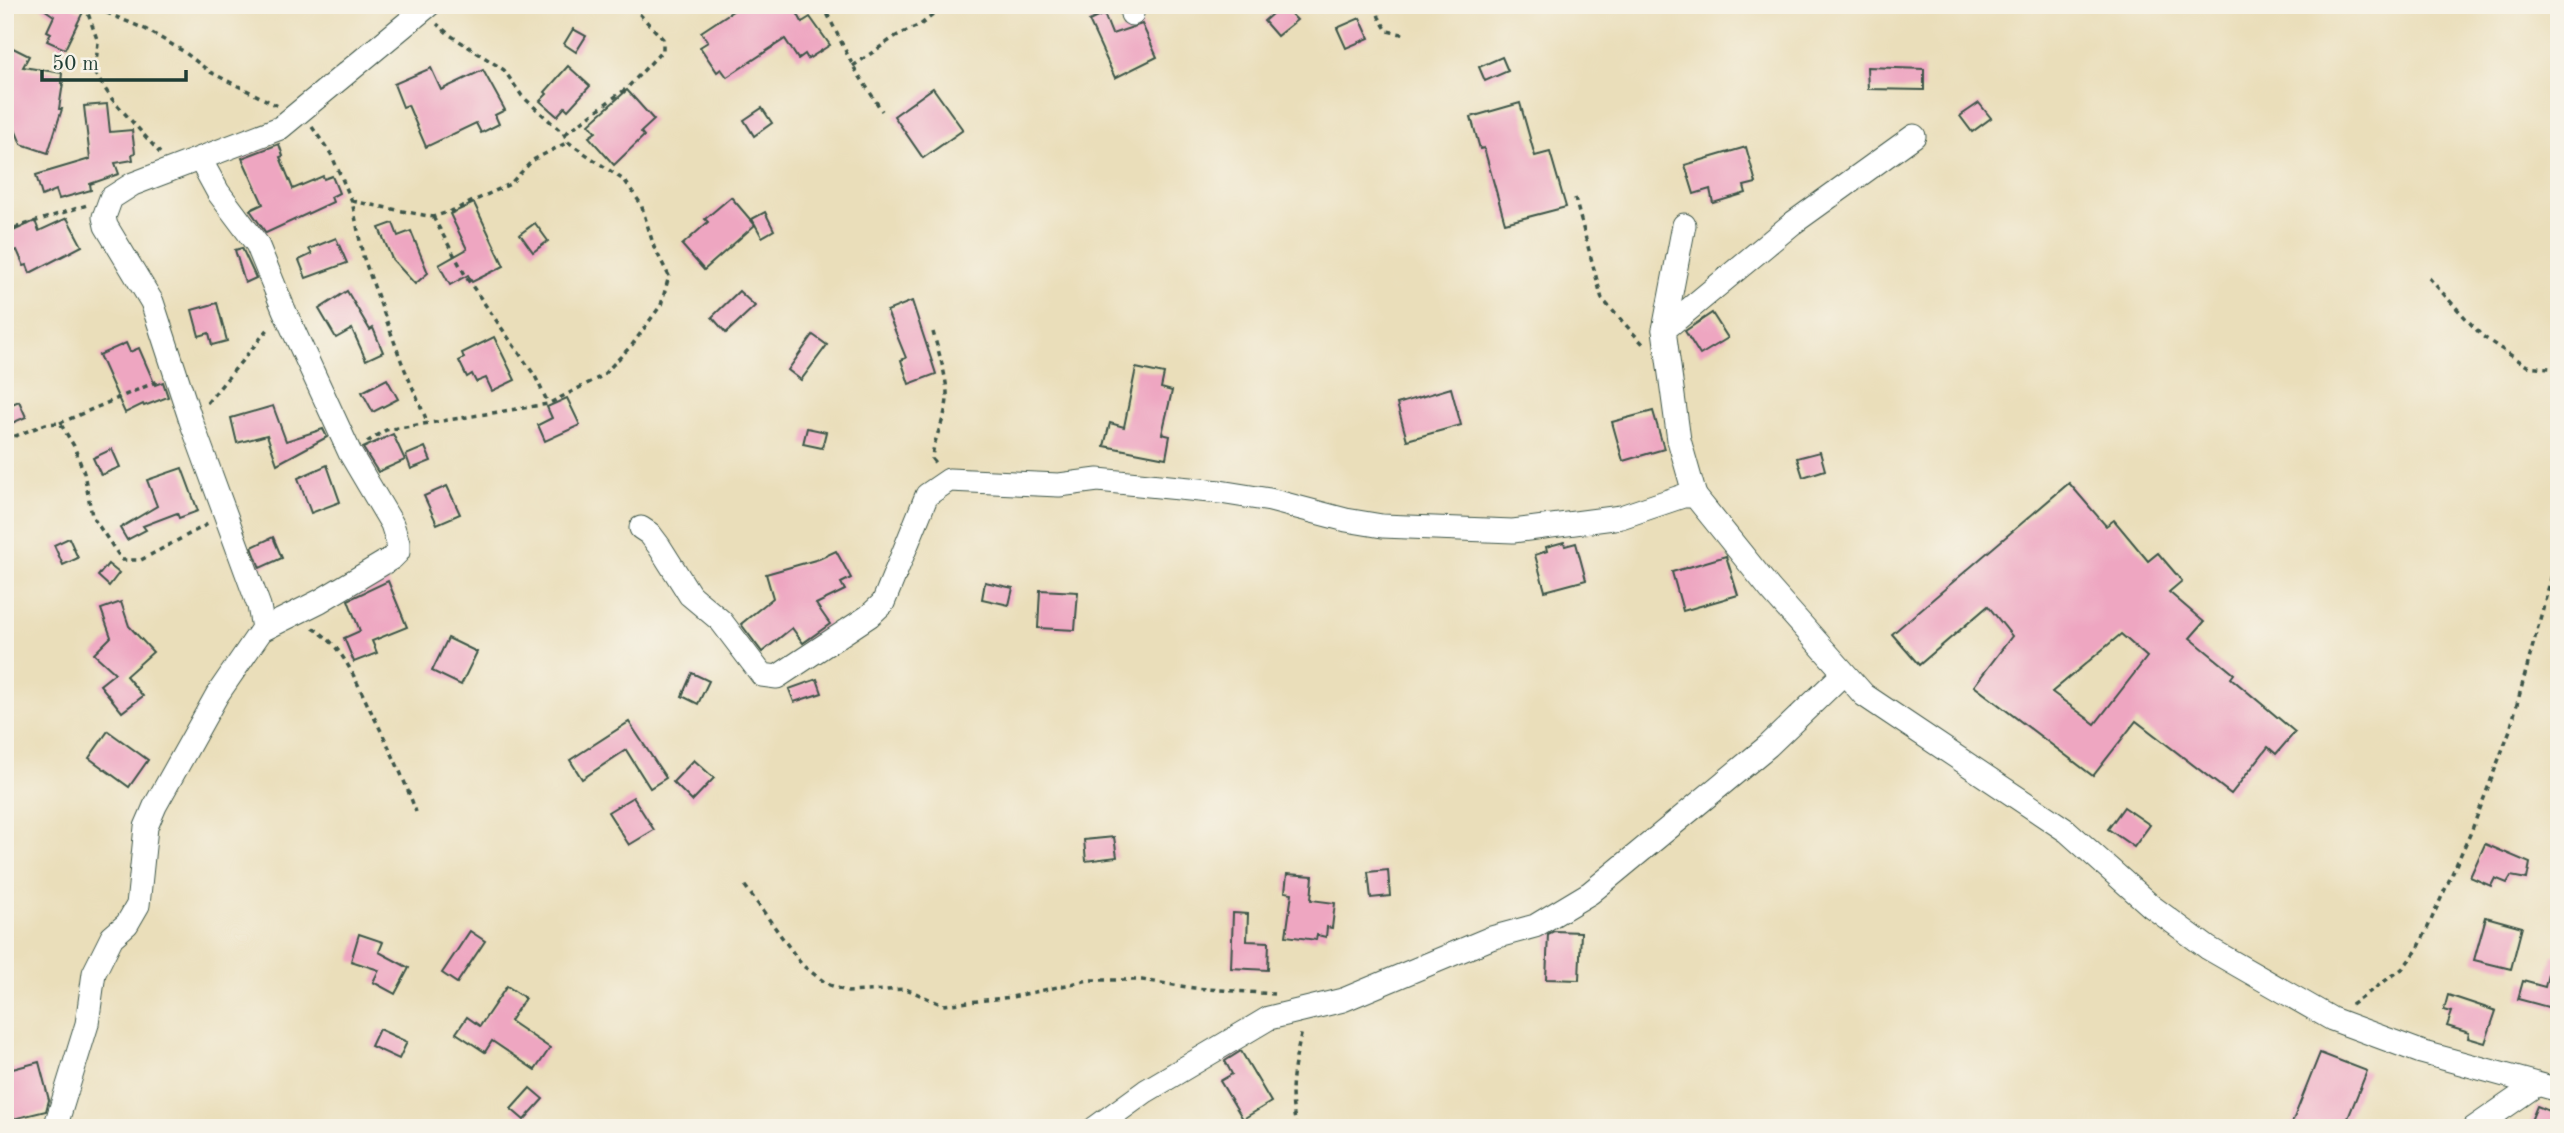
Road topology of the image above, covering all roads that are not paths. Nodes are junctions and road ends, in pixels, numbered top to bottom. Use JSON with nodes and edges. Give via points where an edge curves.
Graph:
{"nodes":[{"id":1,"x":426,"y":8,"type":"edge"},
{"id":2,"x":1914,"y":136,"type":"dead end"},
{"id":3,"x":200,"y":159,"type":"junction"},
{"id":4,"x":1684,"y":225,"type":"dead end"},
{"id":5,"x":1664,"y":330,"type":"junction"},
{"id":6,"x":1695,"y":496,"type":"junction"},
{"id":7,"x":641,"y":528,"type":"dead end"},
{"id":8,"x":262,"y":630,"type":"junction"},
{"id":9,"x":1843,"y":674,"type":"junction"},
{"id":10,"x":2536,"y":1084,"type":"junction"},
{"id":11,"x":2559,"y":1090,"type":"edge"},
{"id":12,"x":55,"y":1128,"type":"edge"},
{"id":13,"x":1095,"y":1128,"type":"edge"},
{"id":14,"x":2474,"y":1128,"type":"edge"}],
"edges":[{"from":1,"to":3,"type":"street","via":[[280,128]]},
{"from":2,"to":5,"type":"street","via":[[1793,223]]},
{"from":3,"to":8,"type":"street","via":[[133,184],[111,198],[104,217],[152,302],[259,606]]},
{"from":3,"to":8,"type":"street","via":[[257,244],[350,453],[392,524],[398,543],[398,552],[351,583]]},
{"from":4,"to":5,"type":"street"},
{"from":5,"to":6,"type":"street","via":[[1679,440]]},
{"from":6,"to":7,"type":"street","via":[[1621,517],[1513,531],[1382,526],[1270,500],[1111,481],[1059,485],[949,480],[927,495],[883,603],[777,677],[762,675],[721,621],[690,595],[650,534]]},
{"from":6,"to":9,"type":"street"},
{"from":8,"to":12,"type":"street","via":[[217,695],[146,827],[138,905],[127,925],[112,937],[93,973],[87,1024]]},
{"from":9,"to":10,"type":"street","via":[[1864,695],[2067,831],[2208,948],[2332,1018],[2421,1052]]},
{"from":9,"to":13,"type":"street","via":[[1768,746],[1590,893],[1535,926],[1491,938],[1343,1000],[1269,1018],[1146,1091]]},
{"from":10,"to":11,"type":"street"},
{"from":10,"to":14,"type":"street"}]}
